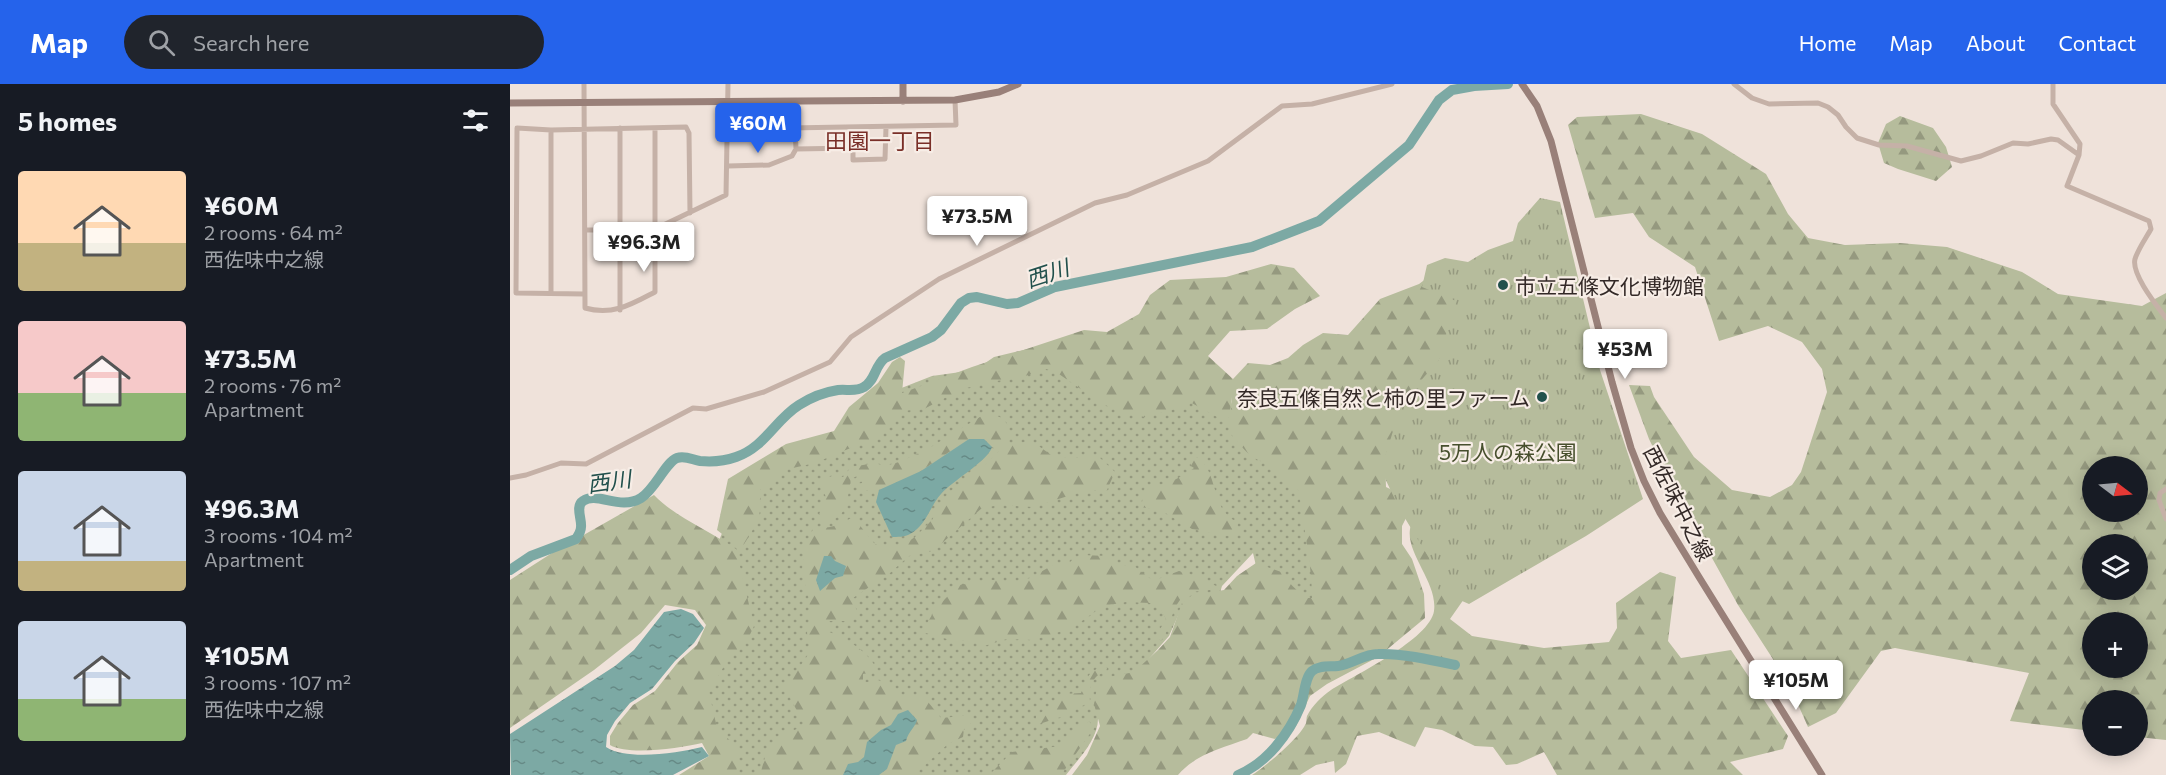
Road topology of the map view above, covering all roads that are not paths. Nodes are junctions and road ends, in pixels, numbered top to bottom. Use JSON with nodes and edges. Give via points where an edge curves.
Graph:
{"nodes":[{"id":1,"x":584,"y":84,"type":"edge"},
{"id":2,"x":728,"y":84,"type":"edge"},
{"id":3,"x":903,"y":84,"type":"edge"},
{"id":4,"x":1018,"y":84,"type":"edge"},
{"id":5,"x":1392,"y":84,"type":"edge"},
{"id":6,"x":1734,"y":84,"type":"edge"},
{"id":7,"x":2053,"y":84,"type":"edge"},
{"id":8,"x":1525,"y":87,"type":"edge"},
{"id":9,"x":955,"y":100,"type":"junction"},
{"id":10,"x":903,"y":101,"type":"junction"},
{"id":11,"x":584,"y":102,"type":"junction"},
{"id":12,"x":727,"y":102,"type":"junction"},
{"id":13,"x":510,"y":103,"type":"edge"},
{"id":14,"x":886,"y":127,"type":"junction"},
{"id":15,"x":585,"y":128,"type":"junction"},
{"id":16,"x":620,"y":128,"type":"junction"},
{"id":17,"x":655,"y":128,"type":"junction"},
{"id":18,"x":795,"y":128,"type":"junction"},
{"id":19,"x":726,"y":129,"type":"junction"},
{"id":20,"x":551,"y":130,"type":"junction"},
{"id":21,"x":796,"y":149,"type":"junction"},
{"id":22,"x":2079,"y":155,"type":"junction"},
{"id":23,"x":728,"y":166,"type":"junction"},
{"id":24,"x":690,"y":213,"type":"junction"},
{"id":25,"x":586,"y":230,"type":"junction"},
{"id":26,"x":620,"y":230,"type":"junction"},
{"id":27,"x":656,"y":230,"type":"junction"},
{"id":28,"x":551,"y":293,"type":"junction"},
{"id":29,"x":584,"y":294,"type":"junction"},
{"id":30,"x":621,"y":310,"type":"junction"},
{"id":31,"x":2166,"y":318,"type":"edge"},
{"id":32,"x":510,"y":478,"type":"edge"},
{"id":33,"x":2166,"y":489,"type":"edge"},
{"id":34,"x":2166,"y":519,"type":"edge"},
{"id":35,"x":1821,"y":773,"type":"edge"}],
"edges":[{"from":1,"to":11,"type":"street"},
{"from":2,"to":12,"type":"street"},
{"from":3,"to":10,"type":"main road"},
{"from":4,"to":9,"type":"main road","via":[[999,92]]},
{"from":5,"to":32,"type":"street","via":[[1312,104],[1282,106],[1208,161],[1127,195],[1095,203],[939,279],[851,337],[830,362],[764,392],[706,409],[693,408],[586,464],[561,463]]},
{"from":6,"to":22,"type":"street","via":[[1752,98],[1769,104],[1818,103],[1828,107],[1857,138],[1879,145],[1907,146],[1961,161],[2013,143],[2051,139]]},
{"from":7,"to":22,"type":"street","via":[[2053,104],[2080,144]]},
{"from":8,"to":35,"type":"main road","name":"西佐味中之線","via":[[1551,141],[1631,448],[1660,513]]},
{"from":9,"to":10,"type":"main road"},
{"from":9,"to":14,"type":"street","via":[[956,125]]},
{"from":10,"to":12,"type":"main road"},
{"from":11,"to":12,"type":"main road"},
{"from":11,"to":13,"type":"main road"},
{"from":11,"to":15,"type":"street"},
{"from":12,"to":19,"type":"street"},
{"from":14,"to":18,"type":"street"},
{"from":14,"to":21,"type":"street","via":[[885,159],[853,160],[852,148]]},
{"from":15,"to":16,"type":"street"},
{"from":15,"to":20,"type":"street"},
{"from":15,"to":25,"type":"street"},
{"from":16,"to":17,"type":"street"},
{"from":16,"to":26,"type":"street"},
{"from":17,"to":24,"type":"street","via":[[686,127],[689,133]]},
{"from":17,"to":27,"type":"street"},
{"from":18,"to":19,"type":"street"},
{"from":18,"to":21,"type":"street"},
{"from":19,"to":23,"type":"street"},
{"from":20,"to":28,"type":"street"},
{"from":20,"to":28,"type":"street","via":[[517,128],[516,246],[516,293]]},
{"from":21,"to":23,"type":"street","via":[[792,156],[769,165]]},
{"from":22,"to":31,"type":"street","via":[[2067,186],[2149,221],[2151,229],[2134,260],[2135,271]]},
{"from":23,"to":24,"type":"street","via":[[726,195]]},
{"from":24,"to":27,"type":"street"},
{"from":25,"to":26,"type":"street"},
{"from":25,"to":29,"type":"street"},
{"from":26,"to":27,"type":"street"},
{"from":26,"to":30,"type":"street"},
{"from":27,"to":30,"type":"street","via":[[655,292]]},
{"from":28,"to":29,"type":"street"},
{"from":29,"to":30,"type":"street","via":[[585,308]]},
{"from":33,"to":34,"type":"street","via":[[2159,500]]}]}
